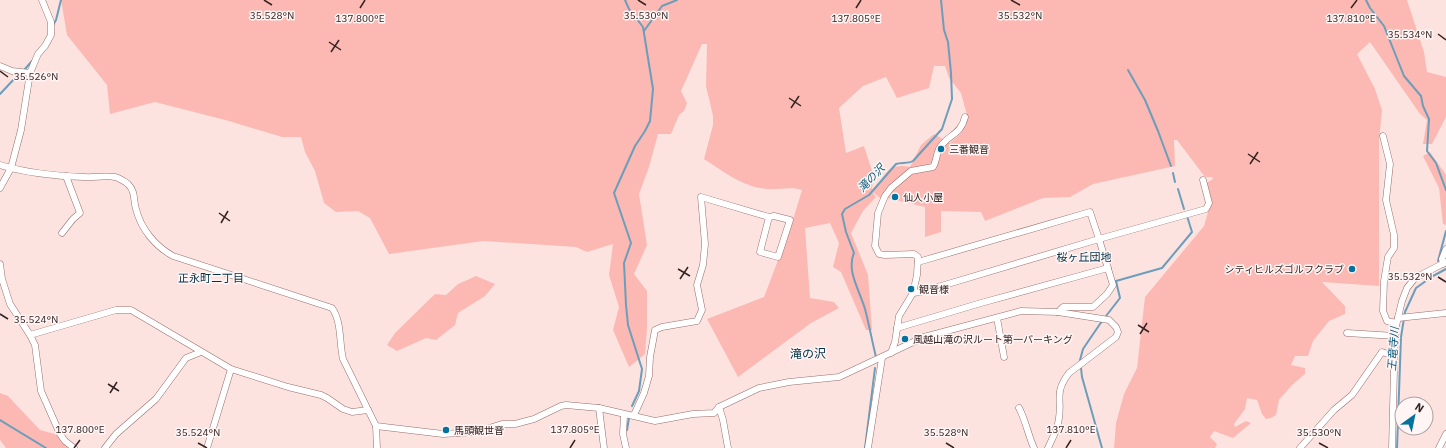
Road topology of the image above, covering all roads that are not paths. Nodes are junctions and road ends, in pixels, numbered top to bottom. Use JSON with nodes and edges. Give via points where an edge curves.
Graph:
{"nodes":[{"id":1,"x":42,"y":0,"type":"edge"},
{"id":2,"x":0,"y":66,"type":"edge"},
{"id":3,"x":30,"y":73,"type":"junction"},
{"id":4,"x":965,"y":117,"type":"dead end"},
{"id":5,"x":1383,"y":136,"type":"dead end"},
{"id":6,"x":0,"y":165,"type":"edge"},
{"id":7,"x":10,"y":168,"type":"junction"},
{"id":8,"x":66,"y":176,"type":"junction"},
{"id":9,"x":1202,"y":180,"type":"dead end"},
{"id":10,"x":0,"y":188,"type":"edge"},
{"id":11,"x":769,"y":217,"type":"junction"},
{"id":12,"x":62,"y":233,"type":"dead end"},
{"id":13,"x":1099,"y":239,"type":"junction"},
{"id":14,"x":1446,"y":249,"type":"edge"},
{"id":15,"x":918,"y":262,"type":"junction"},
{"id":16,"x":1444,"y":263,"type":"edge"},
{"id":17,"x":0,"y":264,"type":"edge"},
{"id":18,"x":1108,"y":268,"type":"junction"},
{"id":19,"x":913,"y":292,"type":"junction"},
{"id":20,"x":1058,"y":312,"type":"junction"},
{"id":21,"x":1446,"y":313,"type":"edge"},
{"id":22,"x":997,"y":318,"type":"junction"},
{"id":23,"x":1400,"y":319,"type":"junction"},
{"id":24,"x":897,"y":328,"type":"junction"},
{"id":25,"x":1347,"y":333,"type":"dead end"},
{"id":26,"x":30,"y":335,"type":"junction"},
{"id":27,"x":1395,"y":336,"type":"junction"},
{"id":28,"x":201,"y":352,"type":"junction"},
{"id":29,"x":890,"y":353,"type":"junction"},
{"id":30,"x":1394,"y":356,"type":"junction"},
{"id":31,"x":1004,"y":357,"type":"dead end"},
{"id":32,"x":882,"y":358,"type":"junction"},
{"id":33,"x":231,"y":369,"type":"junction"},
{"id":34,"x":719,"y":406,"type":"junction"},
{"id":35,"x":599,"y":408,"type":"junction"},
{"id":36,"x":1019,"y":408,"type":"dead end"},
{"id":37,"x":368,"y":410,"type":"junction"},
{"id":38,"x":624,"y":415,"type":"junction"},
{"id":39,"x":634,"y":415,"type":"junction"},
{"id":40,"x":376,"y":426,"type":"junction"},
{"id":41,"x":1446,"y":434,"type":"edge"},
{"id":42,"x":74,"y":448,"type":"edge"},
{"id":43,"x":105,"y":448,"type":"edge"},
{"id":44,"x":207,"y":448,"type":"edge"},
{"id":45,"x":377,"y":448,"type":"edge"},
{"id":46,"x":604,"y":448,"type":"edge"},
{"id":47,"x":626,"y":448,"type":"edge"},
{"id":48,"x":728,"y":448,"type":"edge"},
{"id":49,"x":868,"y":448,"type":"edge"},
{"id":50,"x":1034,"y":448,"type":"edge"},
{"id":51,"x":1048,"y":448,"type":"edge"},
{"id":52,"x":1300,"y":448,"type":"edge"},
{"id":53,"x":1392,"y":448,"type":"edge"},
{"id":54,"x":1439,"y":448,"type":"edge"}],
"edges":[{"from":1,"to":3,"type":"street","via":[[51,22],[51,35],[38,54]]},
{"from":2,"to":3,"type":"street","via":[[12,71]]},
{"from":3,"to":7,"type":"street","via":[[21,130]]},
{"from":4,"to":15,"type":"street","via":[[960,130],[940,147],[932,168],[914,170],[902,177],[888,191],[879,208],[875,246],[879,254],[914,254],[918,257]]},
{"from":5,"to":23,"type":"street","via":[[1390,164],[1386,200],[1394,235],[1394,248],[1388,257],[1385,275],[1383,311],[1387,321]]},
{"from":6,"to":7,"type":"street"},
{"from":7,"to":8,"type":"street"},
{"from":7,"to":10,"type":"street"},
{"from":8,"to":12,"type":"street","via":[[80,213]]},
{"from":8,"to":37,"type":"street","via":[[113,176],[126,183],[133,190],[135,208],[140,221],[151,238],[173,256],[332,308],[337,315],[344,359]]},
{"from":9,"to":13,"type":"street","via":[[1209,203],[1206,209]]},
{"from":11,"to":11,"type":"street","via":[[790,220],[778,257],[760,252]]},
{"from":11,"to":39,"type":"street","via":[[701,197],[705,244],[703,265],[697,285],[702,310],[697,321],[655,330],[649,376]]},
{"from":13,"to":15,"type":"street","via":[[1090,212]]},
{"from":13,"to":18,"type":"street"},
{"from":13,"to":19,"type":"street","via":[[921,292]]},
{"from":14,"to":16,"type":"street","via":[[1442,259]]},
{"from":15,"to":19,"type":"street"},
{"from":16,"to":23,"type":"street","via":[[1415,278],[1404,295]]},
{"from":17,"to":26,"type":"street","via":[[10,304]]},
{"from":18,"to":20,"type":"street","via":[[1113,285],[1108,294],[1092,307],[1063,307]]},
{"from":18,"to":24,"type":"street","via":[[981,302]]},
{"from":19,"to":24,"type":"street","via":[[899,316]]},
{"from":20,"to":22,"type":"street","via":[[1022,311]]},
{"from":20,"to":51,"type":"street","via":[[1109,320],[1114,323],[1118,332],[1063,381],[1059,393],[1059,418]]},
{"from":21,"to":23,"type":"street"},
{"from":22,"to":29,"type":"street","via":[[924,337]]},
{"from":22,"to":31,"type":"street"},
{"from":23,"to":27,"type":"street"},
{"from":24,"to":29,"type":"street"},
{"from":25,"to":27,"type":"street"},
{"from":26,"to":28,"type":"street","via":[[116,310],[131,310]]},
{"from":26,"to":42,"type":"street","via":[[35,345],[42,391],[60,434]]},
{"from":27,"to":30,"type":"street"},
{"from":28,"to":33,"type":"street"},
{"from":28,"to":43,"type":"street","via":[[186,358],[156,399],[116,434]]},
{"from":29,"to":32,"type":"street"},
{"from":30,"to":52,"type":"street","via":[[1382,352],[1352,395],[1334,410]]},
{"from":30,"to":53,"type":"street"},
{"from":32,"to":34,"type":"street","via":[[839,377],[759,388]]},
{"from":32,"to":49,"type":"street"},
{"from":33,"to":37,"type":"street","via":[[321,395],[352,412]]},
{"from":33,"to":44,"type":"street"},
{"from":34,"to":39,"type":"street","via":[[714,413],[655,421]]},
{"from":34,"to":48,"type":"street"},
{"from":35,"to":38,"type":"street"},
{"from":35,"to":40,"type":"street","via":[[561,406],[534,419],[515,424],[502,424],[476,432],[443,434]]},
{"from":35,"to":46,"type":"street"},
{"from":36,"to":50,"type":"street"},
{"from":37,"to":40,"type":"street"},
{"from":38,"to":39,"type":"street"},
{"from":38,"to":47,"type":"street","via":[[623,434]]},
{"from":40,"to":45,"type":"street"},
{"from":41,"to":54,"type":"street"}]}
